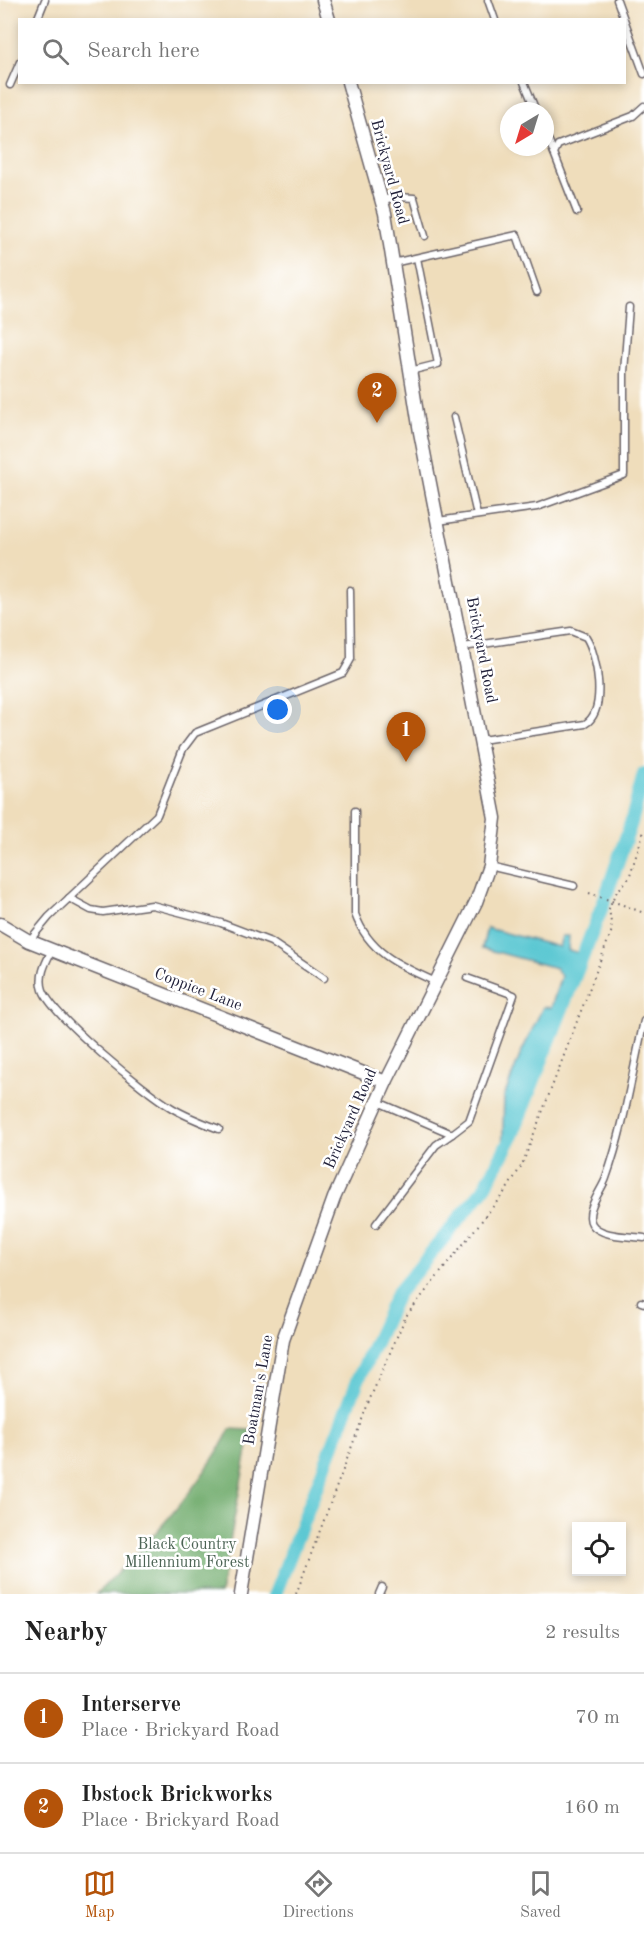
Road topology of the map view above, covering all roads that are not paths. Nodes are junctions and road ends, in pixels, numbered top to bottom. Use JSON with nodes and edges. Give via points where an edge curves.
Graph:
{"nodes":[{"id":1,"x":45,"y":0,"type":"edge"},
{"id":2,"x":324,"y":0,"type":"edge"},
{"id":3,"x":488,"y":0,"type":"edge"},
{"id":4,"x":618,"y":0,"type":"edge"},
{"id":5,"x":38,"y":18,"type":"edge"},
{"id":6,"x":328,"y":18,"type":"edge"},
{"id":7,"x":494,"y":18,"type":"edge"},
{"id":8,"x":624,"y":18,"type":"edge"},
{"id":9,"x":626,"y":23,"type":"edge"},
{"id":10,"x":18,"y":67,"type":"edge"},
{"id":11,"x":644,"y":74,"type":"edge"},
{"id":12,"x":349,"y":84,"type":"edge"},
{"id":13,"x":525,"y":84,"type":"edge"},
{"id":14,"x":10,"y":85,"type":"dead end"},
{"id":15,"x":532,"y":102,"type":"edge"},
{"id":16,"x":644,"y":107,"type":"edge"},
{"id":17,"x":554,"y":153,"type":"joint"},
{"id":18,"x":382,"y":200,"type":"junction"},
{"id":19,"x":577,"y":213,"type":"dead end"},
{"id":20,"x":425,"y":236,"type":"dead end"},
{"id":21,"x":417,"y":258,"type":"junction"},
{"id":22,"x":393,"y":263,"type":"junction"},
{"id":23,"x":537,"y":292,"type":"dead end"},
{"id":24,"x":629,"y":307,"type":"dead end"},
{"id":25,"x":410,"y":371,"type":"junction"},
{"id":26,"x":454,"y":417,"type":"dead end"},
{"id":27,"x":477,"y":515,"type":"junction"},
{"id":28,"x":438,"y":521,"type":"junction"},
{"id":29,"x":350,"y":590,"type":"dead end"},
{"id":30,"x":464,"y":647,"type":"junction"},
{"id":31,"x":482,"y":740,"type":"junction"},
{"id":32,"x":355,"y":811,"type":"dead end"},
{"id":33,"x":489,"y":866,"type":"junction"},
{"id":34,"x":574,"y":886,"type":"dead end"},
{"id":35,"x":69,"y":898,"type":"junction"},
{"id":36,"x":0,"y":924,"type":"edge"},
{"id":37,"x":29,"y":941,"type":"junction"},
{"id":38,"x":52,"y":950,"type":"junction"},
{"id":39,"x":324,"y":978,"type":"dead end"},
{"id":40,"x":467,"y":978,"type":"dead end"},
{"id":41,"x":436,"y":982,"type":"junction"},
{"id":42,"x":644,"y":1021,"type":"edge"},
{"id":43,"x":386,"y":1082,"type":"junction"},
{"id":44,"x":377,"y":1102,"type":"junction"},
{"id":45,"x":219,"y":1129,"type":"dead end"},
{"id":46,"x":452,"y":1134,"type":"junction"},
{"id":47,"x":334,"y":1198,"type":"joint"},
{"id":48,"x":376,"y":1224,"type":"dead end"},
{"id":49,"x":644,"y":1238,"type":"edge"},
{"id":50,"x":241,"y":1594,"type":"edge"}],
"edges":[{"from":1,"to":5,"type":"lane"},
{"from":2,"to":6,"type":"street"},
{"from":3,"to":7,"type":"lane"},
{"from":4,"to":8,"type":"lane"},
{"from":9,"to":11,"type":"lane"},
{"from":10,"to":14,"type":"lane"},
{"from":12,"to":18,"type":"street","name":"Brickyard Road"},
{"from":13,"to":15,"type":"lane"},
{"from":16,"to":17,"type":"lane","via":[[633,116],[558,145]]},
{"from":17,"to":19,"type":"lane"},
{"from":18,"to":20,"type":"lane","via":[[414,198]]},
{"from":18,"to":22,"type":"street","name":"Brickyard Road"},
{"from":21,"to":22,"type":"lane"},
{"from":21,"to":23,"type":"lane","via":[[517,235]]},
{"from":21,"to":25,"type":"lane","via":[[438,364]]},
{"from":22,"to":25,"type":"street","name":"Brickyard Road"},
{"from":24,"to":27,"type":"lane","via":[[624,372],[624,475],[537,507]]},
{"from":25,"to":28,"type":"street","name":"Brickyard Road"},
{"from":26,"to":27,"type":"lane"},
{"from":27,"to":28,"type":"lane"},
{"from":28,"to":30,"type":"street","name":"Brickyard Road"},
{"from":29,"to":35,"type":"lane","via":[[351,659],[343,673],[195,734],[183,748],[157,815]]},
{"from":30,"to":31,"type":"street","name":"Brickyard Road"},
{"from":30,"to":31,"type":"lane","via":[[571,631],[586,636],[592,650],[600,699],[590,721]]},
{"from":31,"to":33,"type":"street","name":"Brickyard Road","via":[[495,818]]},
{"from":32,"to":41,"type":"lane","via":[[355,914],[360,928],[373,947],[394,963]]},
{"from":33,"to":34,"type":"lane"},
{"from":33,"to":41,"type":"street","name":"Brickyard Road","via":[[476,902]]},
{"from":35,"to":37,"type":"lane"},
{"from":35,"to":39,"type":"lane","via":[[103,912],[152,905],[221,923],[271,942]]},
{"from":36,"to":37,"type":"street","name":"Coppice Lane"},
{"from":37,"to":38,"type":"street","name":"Coppice Lane"},
{"from":38,"to":43,"type":"street","name":"Coppice Lane"},
{"from":38,"to":45,"type":"lane","via":[[41,979],[43,991],[69,1022],[100,1053],[153,1095],[191,1119]]},
{"from":40,"to":46,"type":"lane","via":[[514,996],[469,1121]]},
{"from":41,"to":43,"type":"street","name":"Brickyard Road"},
{"from":42,"to":49,"type":"lane","via":[[614,1157],[590,1219],[600,1230]]},
{"from":43,"to":44,"type":"street","name":"Brickyard Road"},
{"from":44,"to":46,"type":"lane"},
{"from":44,"to":47,"type":"street","name":"Brickyard Road"},
{"from":46,"to":48,"type":"lane","via":[[436,1145]]},
{"from":47,"to":50,"type":"street","name":"Boatman's Lane","via":[[283,1340]]}]}
